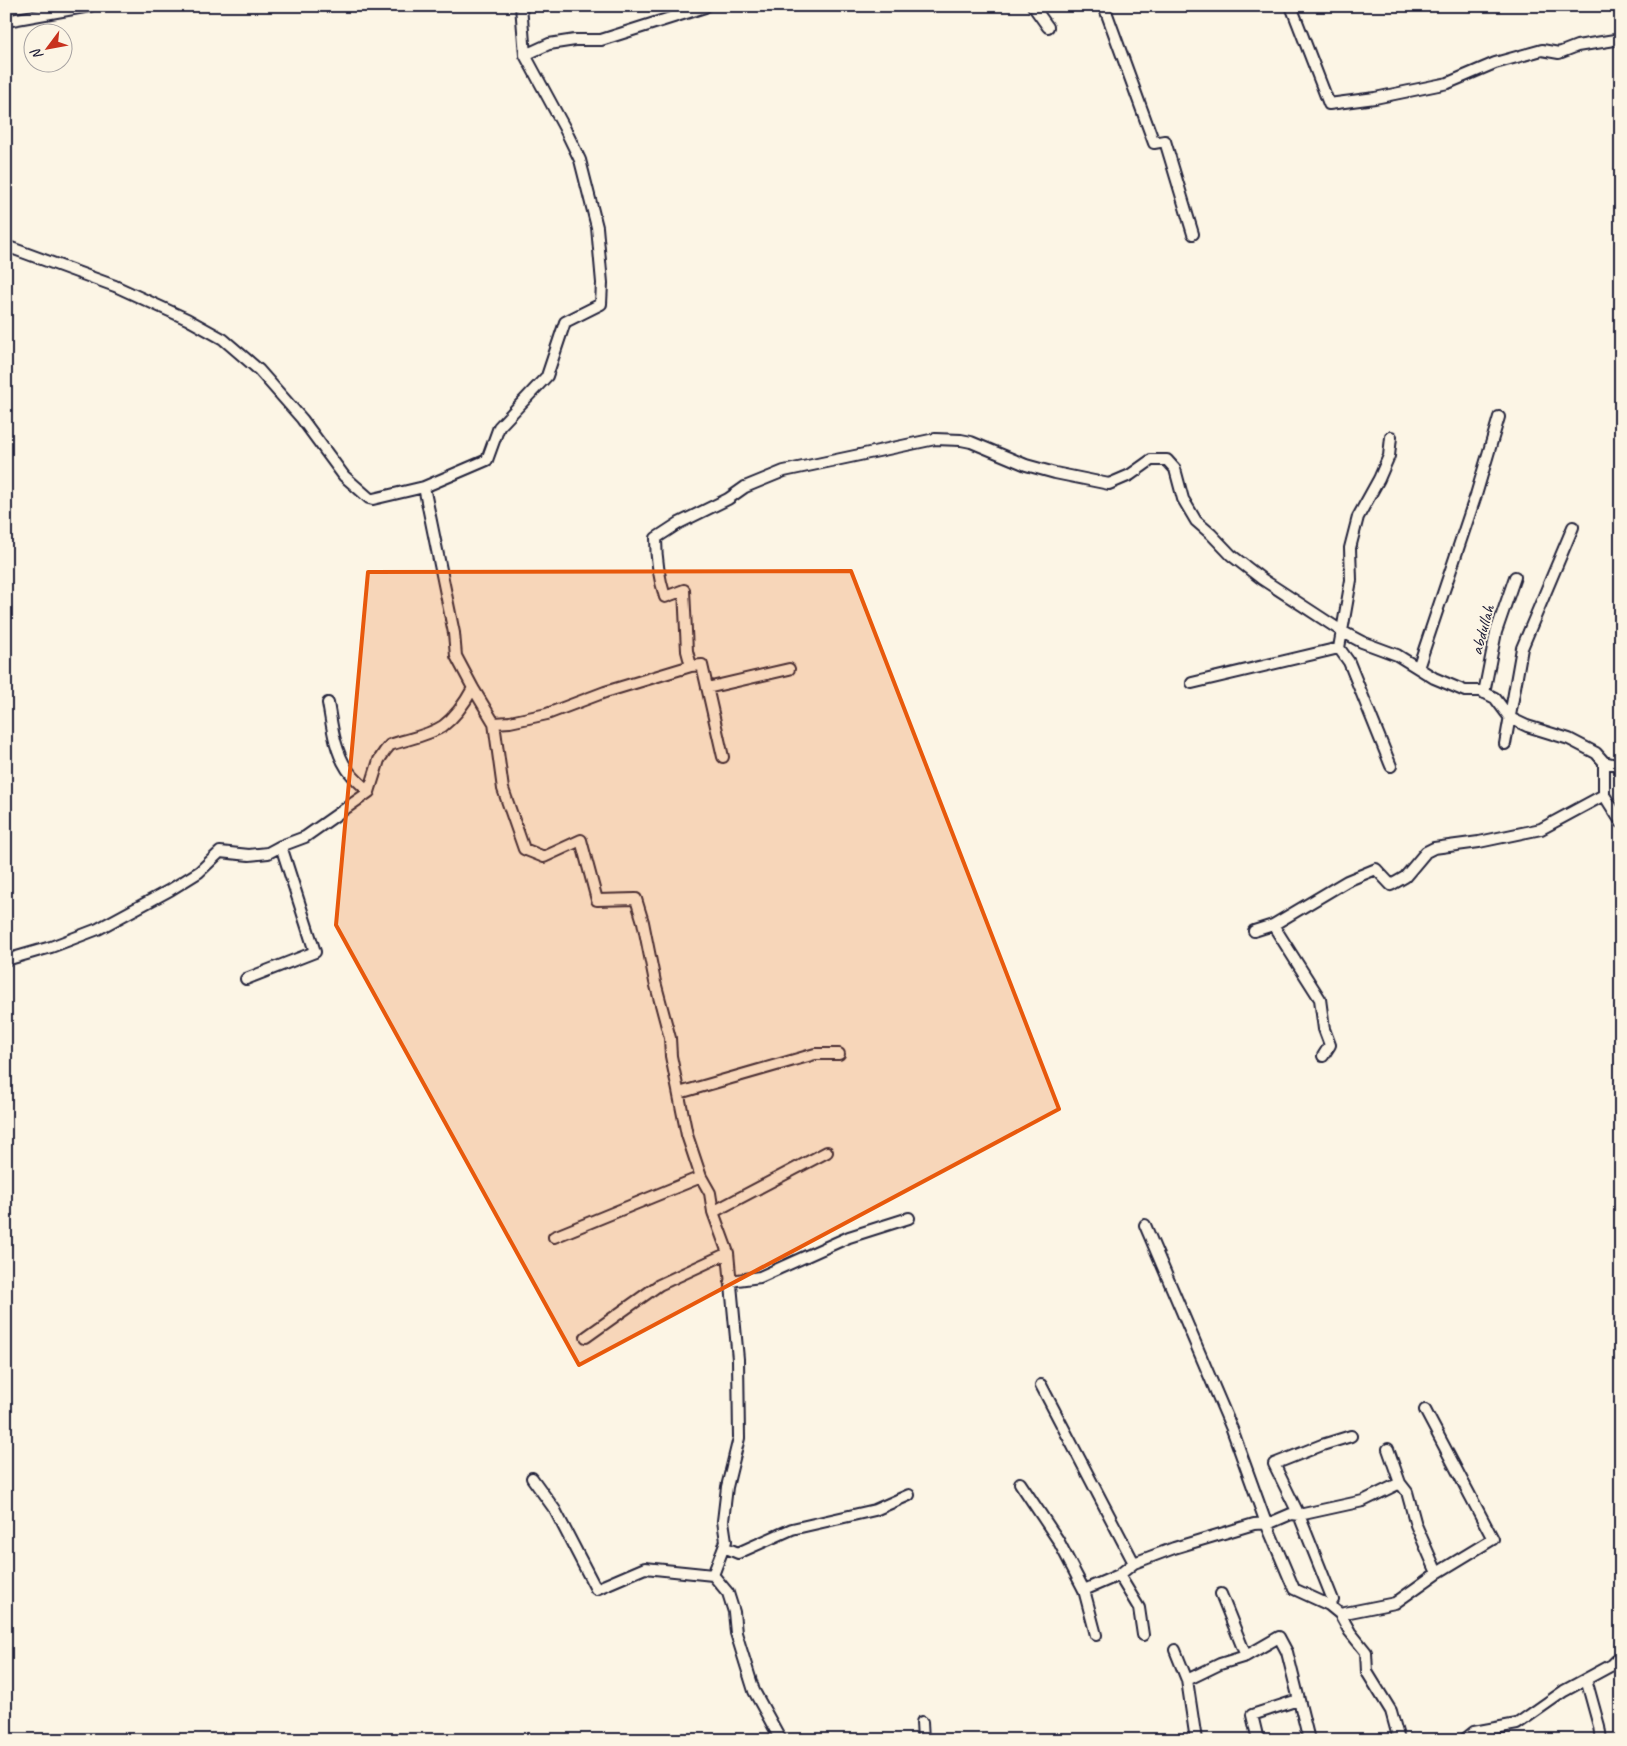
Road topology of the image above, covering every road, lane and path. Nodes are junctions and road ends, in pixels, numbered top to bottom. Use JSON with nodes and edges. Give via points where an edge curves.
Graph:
{"nodes":[{"id":1,"x":90,"y":6,"type":"edge"},
{"id":2,"x":520,"y":6,"type":"edge"},
{"id":3,"x":1033,"y":6,"type":"edge"},
{"id":4,"x":1104,"y":6,"type":"edge"},
{"id":5,"x":1291,"y":6,"type":"edge"},
{"id":6,"x":705,"y":7,"type":"edge"},
{"id":7,"x":6,"y":22,"type":"edge"},
{"id":8,"x":1048,"y":27,"type":"dead end"},
{"id":9,"x":1621,"y":39,"type":"edge"},
{"id":10,"x":524,"y":55,"type":"junction"},
{"id":11,"x":1193,"y":234,"type":"dead end"},
{"id":12,"x":6,"y":246,"type":"edge"},
{"id":13,"x":1499,"y":417,"type":"dead end"},
{"id":14,"x":1391,"y":438,"type":"dead end"},
{"id":15,"x":424,"y":487,"type":"junction"},
{"id":16,"x":1573,"y":527,"type":"dead end"},
{"id":17,"x":1514,"y":577,"type":"dead end"},
{"id":18,"x":1343,"y":632,"type":"junction"},
{"id":19,"x":1340,"y":648,"type":"junction"},
{"id":20,"x":691,"y":666,"type":"junction"},
{"id":21,"x":1418,"y":668,"type":"junction"},
{"id":22,"x":789,"y":669,"type":"dead end"},
{"id":23,"x":1192,"y":683,"type":"dead end"},
{"id":24,"x":473,"y":688,"type":"junction"},
{"id":25,"x":707,"y":688,"type":"junction"},
{"id":26,"x":1484,"y":693,"type":"junction"},
{"id":27,"x":328,"y":703,"type":"dead end"},
{"id":28,"x":1510,"y":718,"type":"junction"},
{"id":29,"x":494,"y":723,"type":"junction"},
{"id":30,"x":1506,"y":744,"type":"dead end"},
{"id":31,"x":723,"y":756,"type":"dead end"},
{"id":32,"x":1604,"y":762,"type":"junction"},
{"id":33,"x":1391,"y":766,"type":"dead end"},
{"id":34,"x":1621,"y":766,"type":"edge"},
{"id":35,"x":368,"y":792,"type":"junction"},
{"id":36,"x":1604,"y":795,"type":"junction"},
{"id":37,"x":1621,"y":822,"type":"edge"},
{"id":38,"x":281,"y":846,"type":"junction"},
{"id":39,"x":1273,"y":925,"type":"junction"},
{"id":40,"x":1254,"y":931,"type":"dead end"},
{"id":41,"x":6,"y":960,"type":"edge"},
{"id":42,"x":246,"y":980,"type":"dead end"},
{"id":43,"x":839,"y":1054,"type":"dead end"},
{"id":44,"x":1323,"y":1056,"type":"dead end"},
{"id":45,"x":679,"y":1093,"type":"junction"},
{"id":46,"x":827,"y":1152,"type":"dead end"},
{"id":47,"x":701,"y":1177,"type":"junction"},
{"id":48,"x":714,"y":1212,"type":"junction"},
{"id":49,"x":909,"y":1218,"type":"dead end"},
{"id":50,"x":1145,"y":1225,"type":"dead end"},
{"id":51,"x":554,"y":1238,"type":"dead end"},
{"id":52,"x":728,"y":1253,"type":"junction"},
{"id":53,"x":730,"y":1281,"type":"junction"},
{"id":54,"x":586,"y":1337,"type":"dead end"},
{"id":55,"x":1041,"y":1386,"type":"dead end"},
{"id":56,"x":1425,"y":1410,"type":"dead end"},
{"id":57,"x":1351,"y":1436,"type":"dead end"},
{"id":58,"x":1388,"y":1449,"type":"dead end"},
{"id":59,"x":532,"y":1478,"type":"dead end"},
{"id":60,"x":1020,"y":1483,"type":"dead end"},
{"id":61,"x":1400,"y":1483,"type":"junction"},
{"id":62,"x":908,"y":1495,"type":"dead end"},
{"id":63,"x":1299,"y":1515,"type":"junction"},
{"id":64,"x":1266,"y":1523,"type":"junction"},
{"id":65,"x":724,"y":1547,"type":"junction"},
{"id":66,"x":1134,"y":1563,"type":"junction"},
{"id":67,"x":1437,"y":1573,"type":"junction"},
{"id":68,"x":712,"y":1575,"type":"junction"},
{"id":69,"x":1119,"y":1575,"type":"junction"},
{"id":70,"x":1084,"y":1590,"type":"junction"},
{"id":71,"x":1221,"y":1594,"type":"dead end"},
{"id":72,"x":1329,"y":1605,"type":"junction"},
{"id":73,"x":1340,"y":1614,"type":"junction"},
{"id":74,"x":1096,"y":1635,"type":"dead end"},
{"id":75,"x":1143,"y":1635,"type":"dead end"},
{"id":76,"x":1175,"y":1650,"type":"dead end"},
{"id":77,"x":1246,"y":1656,"type":"junction"},
{"id":78,"x":1621,"y":1656,"type":"edge"},
{"id":79,"x":1586,"y":1679,"type":"junction"},
{"id":80,"x":1187,"y":1680,"type":"junction"},
{"id":81,"x":1298,"y":1700,"type":"junction"},
{"id":82,"x":922,"y":1722,"type":"dead end"},
{"id":83,"x":781,"y":1740,"type":"edge"},
{"id":84,"x":923,"y":1740,"type":"edge"},
{"id":85,"x":1196,"y":1740,"type":"edge"},
{"id":86,"x":1258,"y":1740,"type":"edge"},
{"id":87,"x":1309,"y":1740,"type":"edge"},
{"id":88,"x":1399,"y":1740,"type":"edge"},
{"id":89,"x":1464,"y":1740,"type":"edge"},
{"id":90,"x":1601,"y":1740,"type":"edge"}],
"edges":[{"from":1,"to":7,"type":"street"},
{"from":2,"to":10,"type":"street"},
{"from":3,"to":8,"type":"street"},
{"from":4,"to":11,"type":"street","via":[[1154,143],[1166,141]]},
{"from":5,"to":9,"type":"street","via":[[1329,104],[1448,83],[1495,63],[1542,50],[1559,53],[1577,46]]},
{"from":6,"to":10,"type":"street","via":[[601,40],[549,44]]},
{"from":10,"to":15,"type":"street","via":[[580,160],[597,227],[601,304],[565,322],[547,376],[499,427],[487,460]]},
{"from":12,"to":15,"type":"street","via":[[115,286],[224,338],[259,370],[344,476],[369,498]]},
{"from":13,"to":21,"type":"street"},
{"from":14,"to":18,"type":"street","via":[[1389,456],[1358,517],[1350,548],[1351,580]]},
{"from":15,"to":24,"type":"street","via":[[456,656]]},
{"from":16,"to":28,"type":"street","via":[[1522,648]]},
{"from":17,"to":26,"type":"street","name":"abdullah","via":[[1496,632]]},
{"from":18,"to":19,"type":"street"},
{"from":18,"to":20,"type":"street","via":[[1262,579],[1196,521],[1183,499],[1175,468],[1167,460],[1151,460],[1130,475],[1109,484],[1026,465],[971,442],[935,439],[784,471],[745,486],[728,499],[656,538],[659,575],[665,597],[684,590],[687,651]]},
{"from":18,"to":21,"type":"street","via":[[1397,655]]},
{"from":19,"to":23,"type":"street"},
{"from":19,"to":33,"type":"street","via":[[1350,662]]},
{"from":20,"to":25,"type":"street","via":[[702,665]]},
{"from":20,"to":29,"type":"street","via":[[605,692],[547,714]]},
{"from":21,"to":26,"type":"street","via":[[1465,691]]},
{"from":22,"to":25,"type":"street"},
{"from":24,"to":29,"type":"street"},
{"from":24,"to":35,"type":"street","via":[[442,726],[384,751]]},
{"from":25,"to":31,"type":"street"},
{"from":26,"to":28,"type":"street","via":[[1495,698]]},
{"from":27,"to":35,"type":"street","via":[[340,754],[347,769]]},
{"from":28,"to":30,"type":"street"},
{"from":28,"to":32,"type":"street","via":[[1569,739],[1596,753]]},
{"from":29,"to":45,"type":"street","via":[[503,789],[524,849],[544,857],[581,840],[597,900],[636,899],[670,1038]]},
{"from":32,"to":34,"type":"street"},
{"from":32,"to":36,"type":"street"},
{"from":35,"to":38,"type":"street","via":[[305,837]]},
{"from":36,"to":37,"type":"street"},
{"from":36,"to":39,"type":"street","via":[[1542,830],[1434,848],[1426,852],[1405,877],[1391,886],[1376,869],[1347,881]]},
{"from":38,"to":41,"type":"street","via":[[268,853],[249,856],[220,852],[192,877],[98,929]]},
{"from":38,"to":42,"type":"street","via":[[315,952]]},
{"from":39,"to":40,"type":"street"},
{"from":39,"to":44,"type":"street","via":[[1320,999],[1330,1045]]},
{"from":43,"to":45,"type":"street","via":[[815,1054]]},
{"from":45,"to":47,"type":"street","via":[[687,1135]]},
{"from":46,"to":48,"type":"street"},
{"from":47,"to":48,"type":"street","via":[[710,1193]]},
{"from":47,"to":51,"type":"street"},
{"from":48,"to":52,"type":"street"},
{"from":49,"to":53,"type":"street","via":[[849,1238],[760,1277]]},
{"from":50,"to":64,"type":"street","via":[[1232,1429]]},
{"from":52,"to":53,"type":"street"},
{"from":52,"to":54,"type":"street","via":[[659,1285]]},
{"from":53,"to":65,"type":"street","via":[[738,1359],[739,1438],[727,1487]]},
{"from":55,"to":66,"type":"street"},
{"from":56,"to":67,"type":"street","via":[[1493,1539]]},
{"from":57,"to":63,"type":"street","via":[[1274,1464]]},
{"from":58,"to":61,"type":"street"},
{"from":59,"to":68,"type":"street","via":[[555,1510],[596,1589],[645,1568]]},
{"from":60,"to":70,"type":"street","via":[[1058,1540]]},
{"from":61,"to":63,"type":"street","via":[[1363,1501]]},
{"from":61,"to":67,"type":"street"},
{"from":62,"to":65,"type":"street","via":[[875,1510],[792,1529],[738,1553]]},
{"from":63,"to":64,"type":"street","via":[[1291,1514]]},
{"from":63,"to":72,"type":"street","via":[[1333,1600]]},
{"from":64,"to":66,"type":"street","via":[[1183,1545]]},
{"from":64,"to":72,"type":"street","via":[[1294,1589]]},
{"from":65,"to":68,"type":"street"},
{"from":66,"to":69,"type":"street"},
{"from":67,"to":73,"type":"street","via":[[1395,1603]]},
{"from":68,"to":83,"type":"street","via":[[728,1592],[736,1633],[754,1691]]},
{"from":69,"to":70,"type":"street"},
{"from":69,"to":75,"type":"street","via":[[1139,1608]]},
{"from":70,"to":74,"type":"street"},
{"from":71,"to":77,"type":"street"},
{"from":72,"to":73,"type":"street"},
{"from":73,"to":88,"type":"street","via":[[1366,1652],[1368,1672],[1391,1711]]},
{"from":76,"to":80,"type":"street"},
{"from":77,"to":80,"type":"street"},
{"from":77,"to":81,"type":"street","via":[[1279,1637],[1287,1652]]},
{"from":78,"to":79,"type":"street","via":[[1612,1665]]},
{"from":79,"to":89,"type":"street","via":[[1517,1724],[1474,1732]]},
{"from":79,"to":90,"type":"street"},
{"from":80,"to":85,"type":"street"},
{"from":81,"to":86,"type":"street","via":[[1252,1715]]},
{"from":81,"to":87,"type":"street"},
{"from":82,"to":84,"type":"street"}]}
